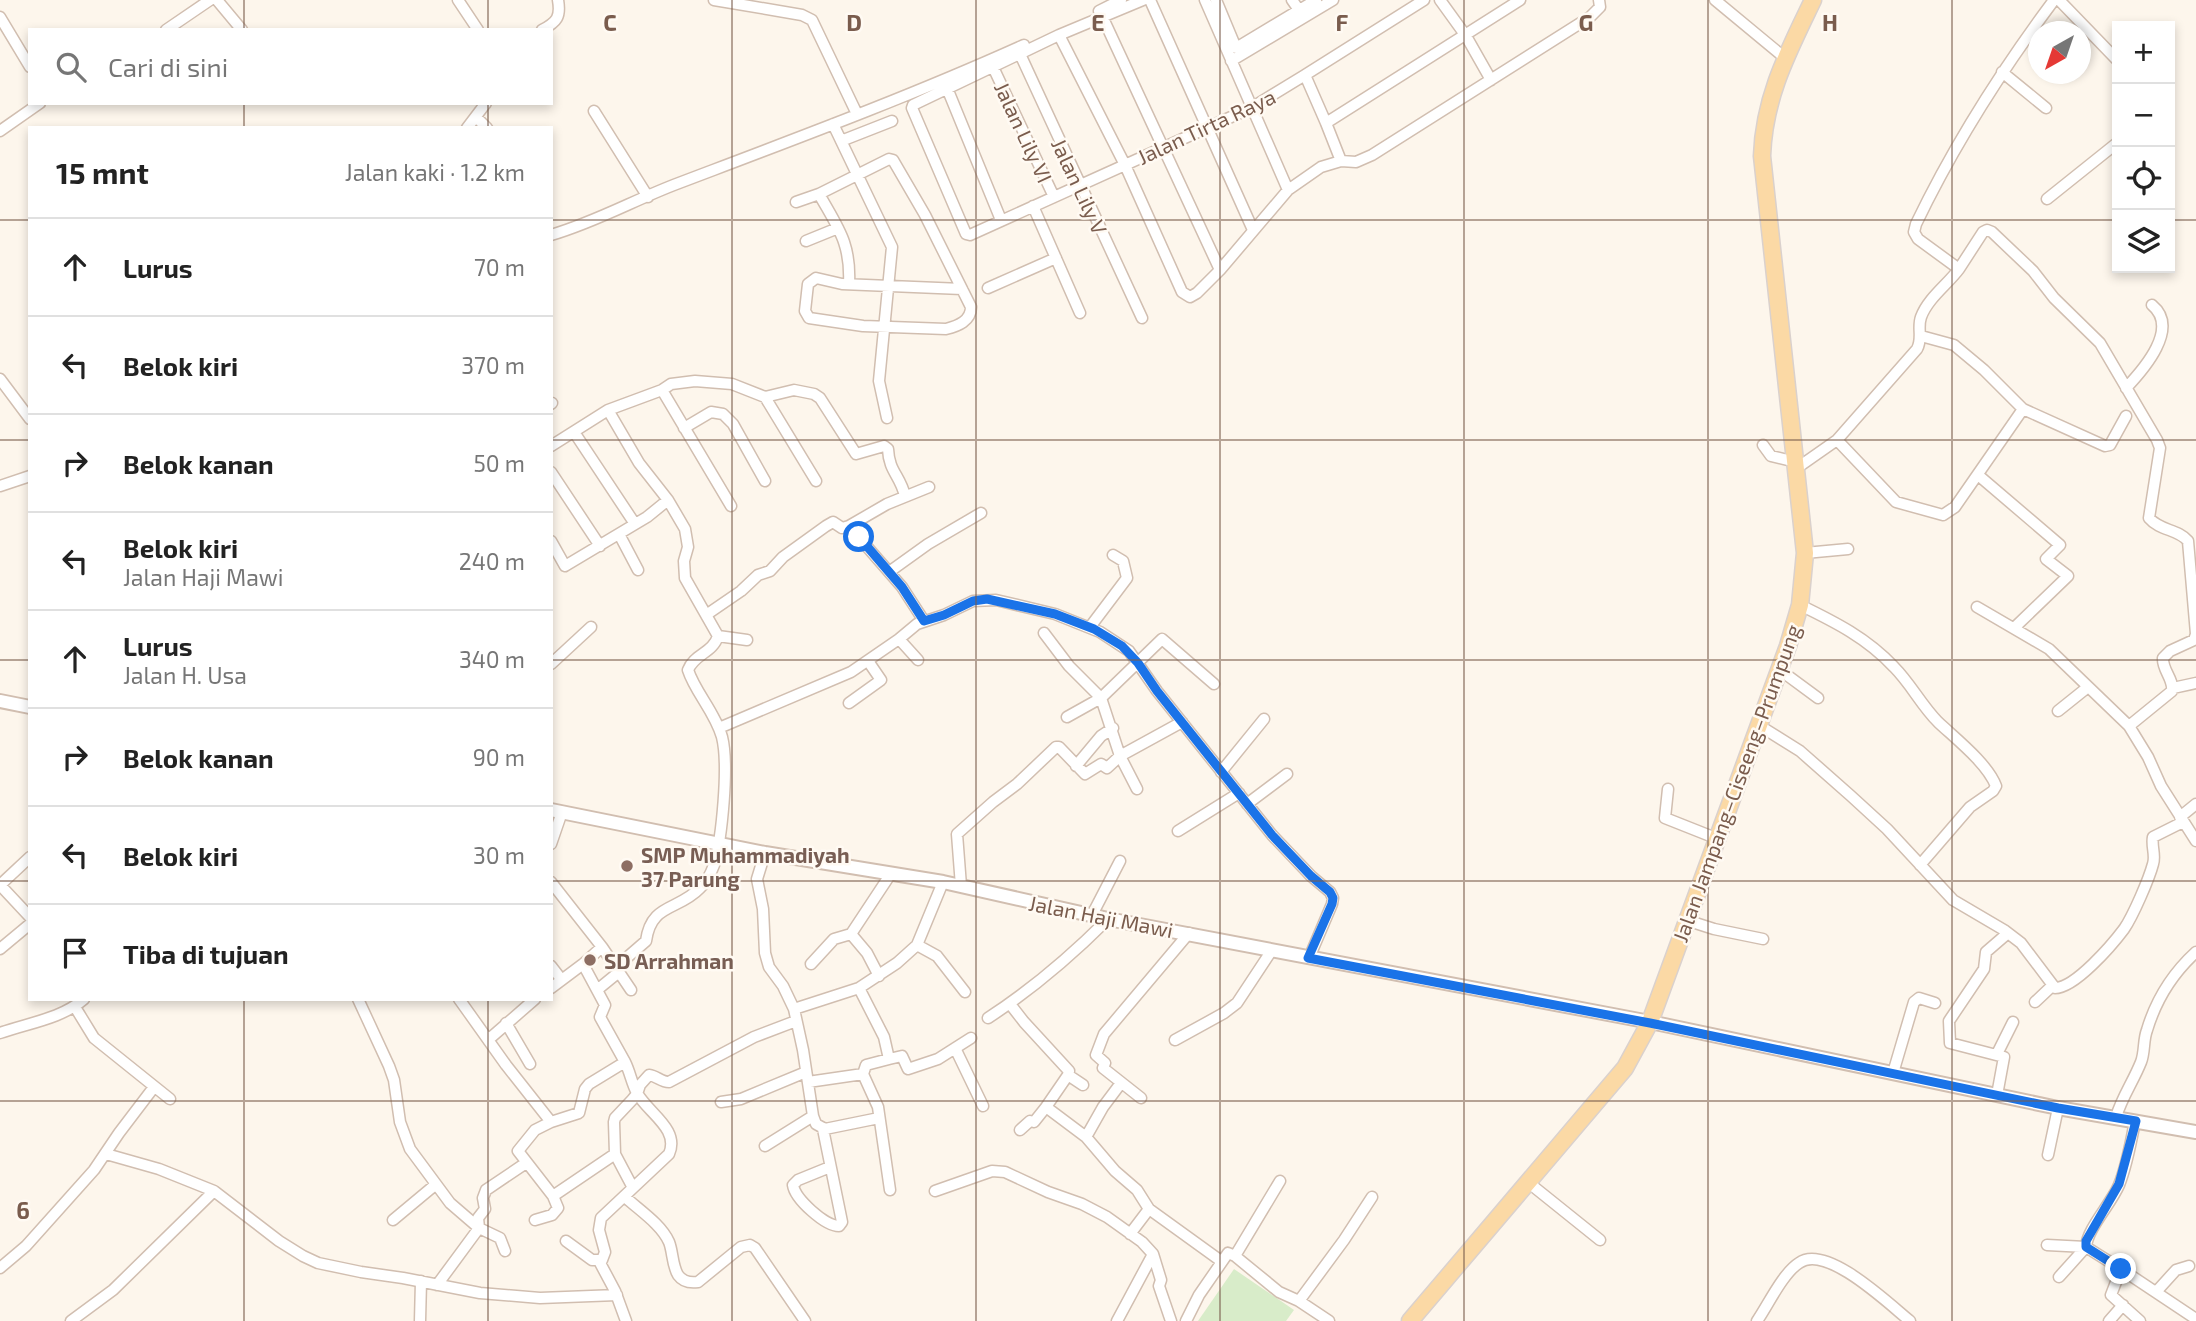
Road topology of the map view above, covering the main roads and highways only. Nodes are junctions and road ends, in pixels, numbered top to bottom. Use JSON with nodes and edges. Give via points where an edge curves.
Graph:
{"nodes":[{"id":1,"x":1813,"y":0,"type":"edge"},
{"id":2,"x":1410,"y":1321,"type":"edge"}],
"edges":[{"from":1,"to":2,"type":"main road","name":"Jalan Jampang–Ciseeng–Prumpung","via":[[1769,100],[1762,156],[1805,553],[1800,605],[1650,1023],[1625,1068]]}]}
